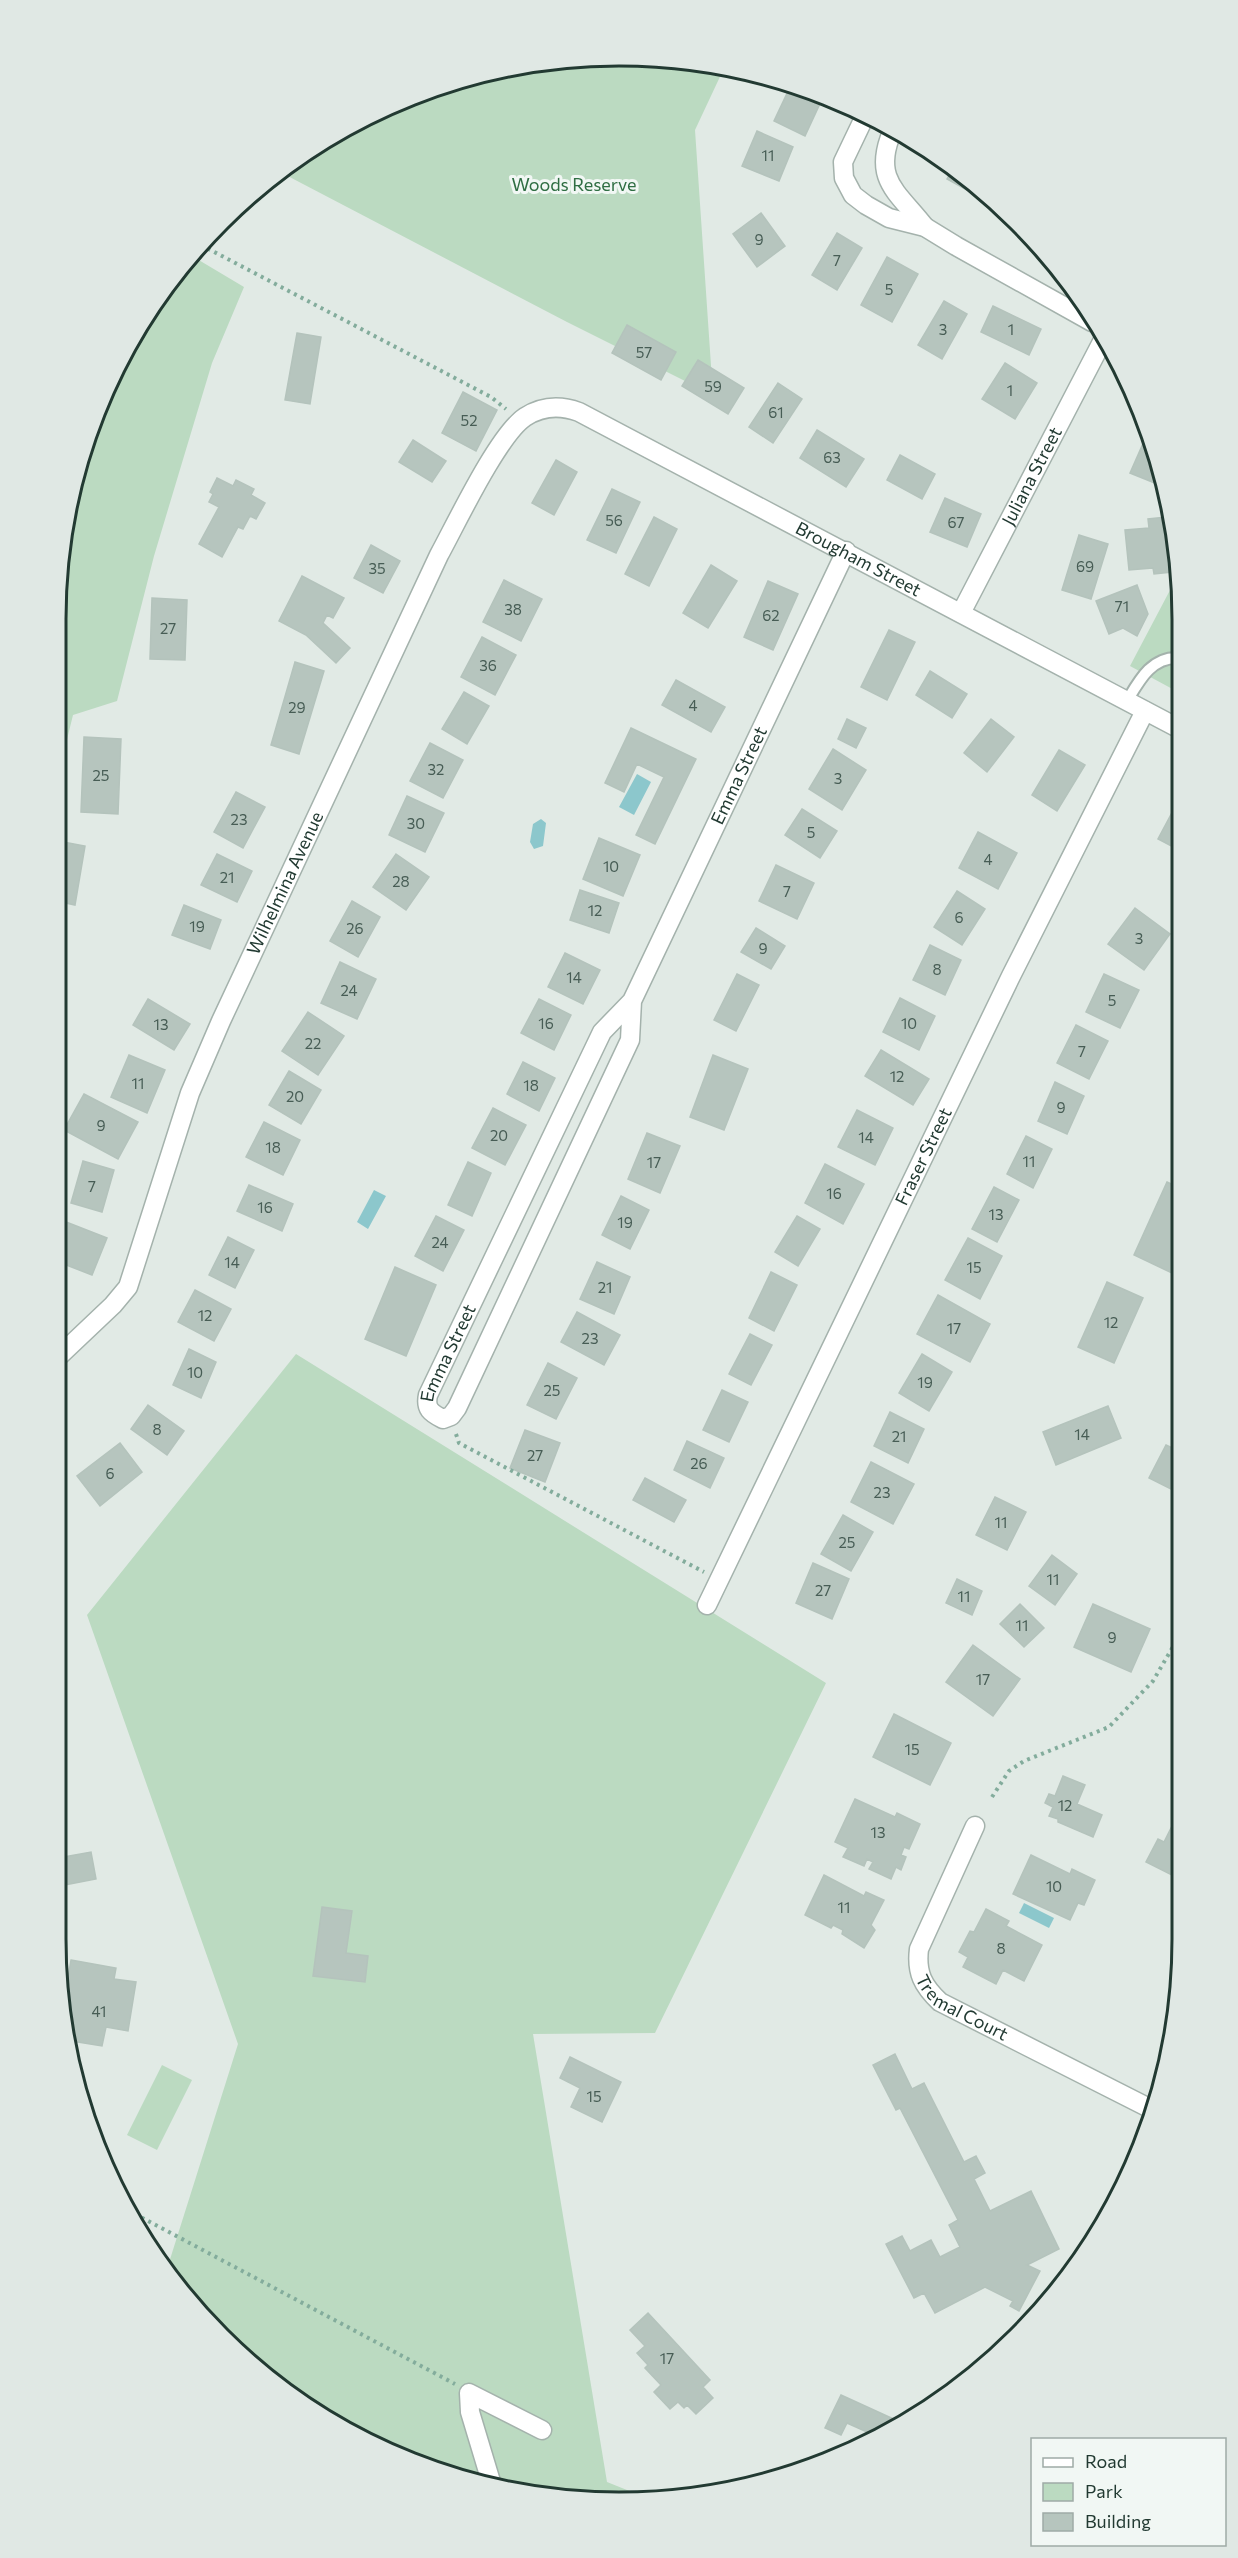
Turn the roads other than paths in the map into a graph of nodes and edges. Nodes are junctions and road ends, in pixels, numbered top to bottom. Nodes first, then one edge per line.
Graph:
1 (862, 122) edge
2 (890, 137) edge
3 (925, 227) junction
4 (1082, 316) edge
5 (1100, 346) edge
6 (527, 417) joint
7 (846, 551) junction
8 (962, 613) junction
9 (1172, 659) edge
10 (1127, 701) junction
11 (1145, 711) junction
12 (1172, 725) edge
13 (632, 1001) junction
14 (66, 1350) edge
15 (707, 1605) dead end
16 (975, 1826) dead end
17 (1146, 2106) edge
18 (542, 2430) dead end
19 (489, 2476) edge

1 - 3 street
2 - 3 street
3 - 4 street
5 - 8 street, Juliana Street
6 - 7 street, Brougham Street
6 - 14 street, Wilhelmina Avenue
7 - 8 street, Brougham Street
7 - 13 street, Emma Street
8 - 10 street, Brougham Street
9 - 10 lane
10 - 11 street, Brougham Street
11 - 12 street, Brougham Street
11 - 15 street, Fraser Street
13 - 13 street, Emma Street
16 - 17 street, Tremal Court
18 - 19 street

